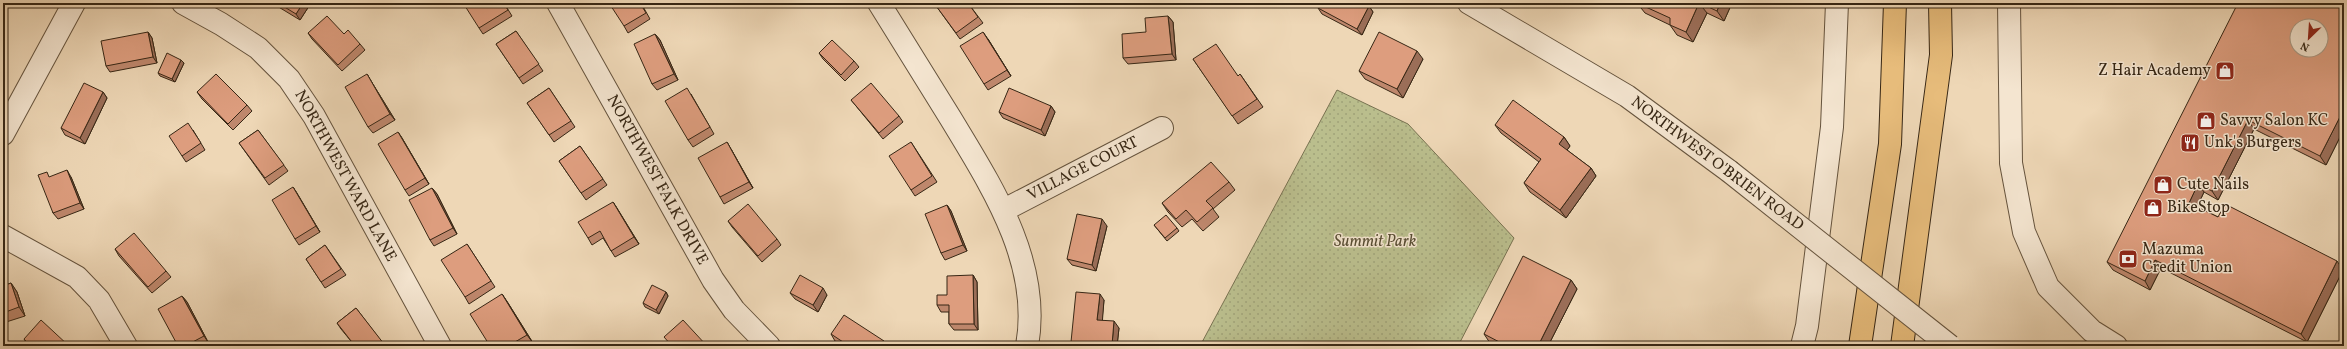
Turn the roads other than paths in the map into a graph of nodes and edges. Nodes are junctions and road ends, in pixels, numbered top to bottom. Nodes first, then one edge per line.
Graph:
1 (74, 3) edge
2 (183, 3) edge
3 (558, 3) edge
4 (879, 3) edge
5 (1469, 3) edge
6 (1836, 3) edge
7 (1895, 3) edge
8 (1940, 3) edge
9 (2009, 3) edge
10 (1500, 10) edge
11 (1162, 128) dead end
12 (3, 134) edge
13 (1004, 210) junction
14 (3, 236) edge
15 (126, 346) edge
16 (440, 346) edge
17 (769, 346) edge
18 (1027, 346) edge
19 (1802, 346) edge
20 (1860, 346) edge
21 (1902, 346) edge
22 (1950, 346) edge
23 (2116, 346) edge

1 - 12 street
2 - 16 street, NORTHWEST WARD LANE
3 - 17 street, NORTHWEST FALK DRIVE
4 - 13 street
5 - 10 street, NORTHWEST O'BRIEN ROAD
6 - 19 street
7 - 20 highway
8 - 21 highway
9 - 23 street
10 - 22 street, NORTHWEST O'BRIEN ROAD, bridge
11 - 13 street, VILLAGE COURT
13 - 18 street
14 - 15 street

